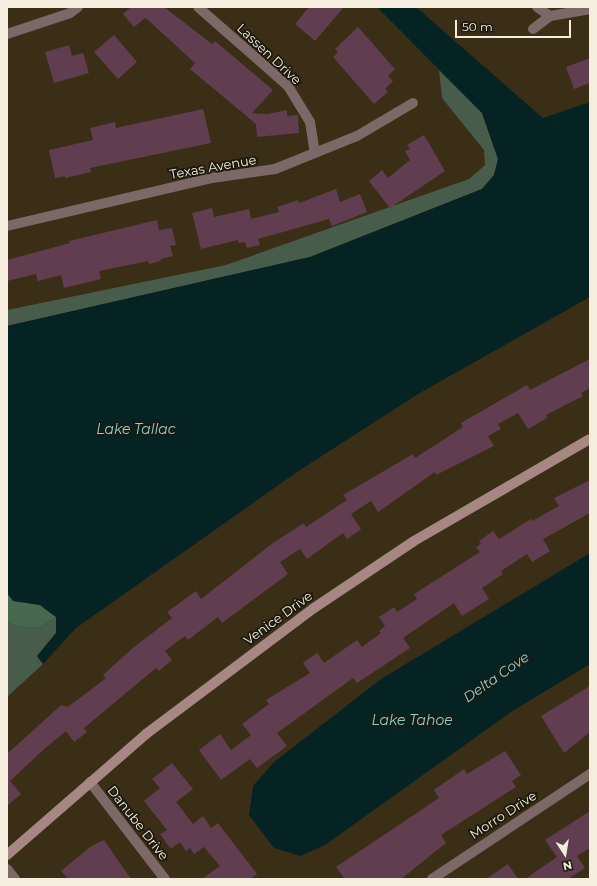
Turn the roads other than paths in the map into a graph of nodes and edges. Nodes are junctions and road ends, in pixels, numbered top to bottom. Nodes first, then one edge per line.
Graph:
1 (78, 7) edge
2 (198, 7) edge
3 (537, 7) edge
4 (590, 9) edge
5 (550, 16) junction
6 (533, 29) dead end
7 (7, 34) edge
8 (413, 103) dead end
9 (315, 152) junction
10 (7, 226) edge
11 (590, 439) edge
12 (590, 774) edge
13 (90, 782) junction
14 (7, 855) edge
15 (7, 869) edge
16 (15, 879) edge
17 (165, 879) edge
18 (432, 879) edge

1 - 7 street
2 - 9 street, Lassen Drive
3 - 5 street
4 - 5 street
5 - 6 street
8 - 9 street, Texas Avenue
9 - 10 street, Texas Avenue
11 - 13 street, Venice Drive
12 - 18 street, Morro Drive
13 - 14 street, Venice Drive
13 - 17 street, Danube Drive
15 - 16 street

